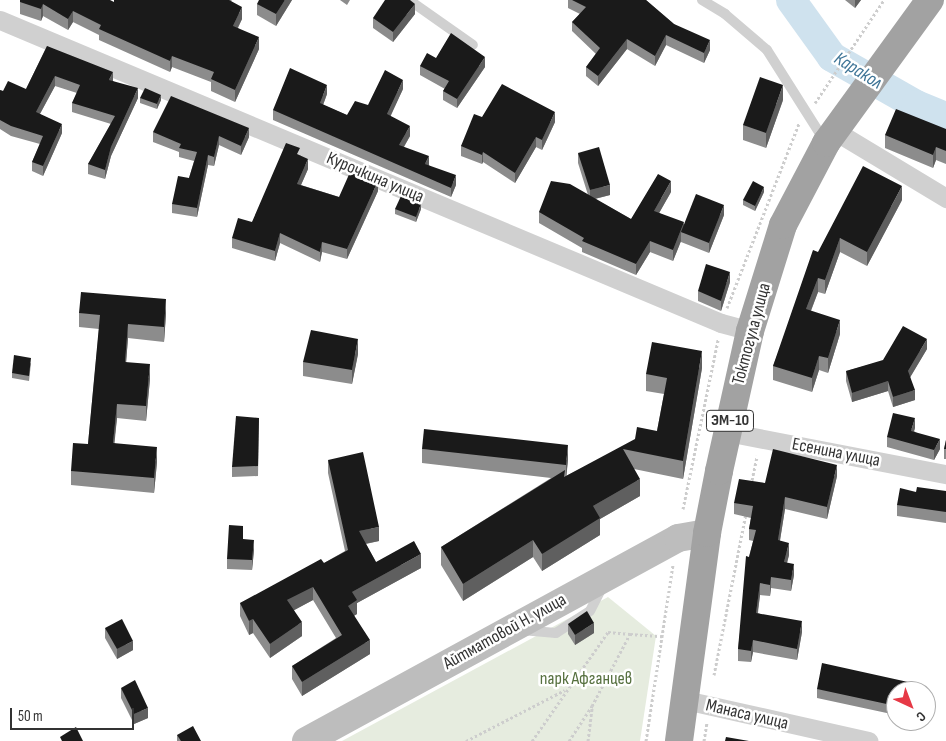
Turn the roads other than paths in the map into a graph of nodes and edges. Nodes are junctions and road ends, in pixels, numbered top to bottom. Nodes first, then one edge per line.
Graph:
1 (409, 0) edge
2 (702, 0) edge
3 (930, 0) edge
4 (0, 20) edge
5 (473, 45) dead end
6 (835, 131) junction
7 (946, 198) edge
8 (750, 331) junction
9 (727, 432) junction
10 (946, 474) edge
11 (707, 533) junction
12 (685, 700) junction
13 (306, 741) edge
14 (679, 741) edge
15 (868, 741) edge

1 - 5 lane
2 - 6 lane
3 - 6 highway, Токтогула улица / ЭМ-10
4 - 8 street, Курочкина улица
6 - 7 street
6 - 8 highway, Токтогула улица / ЭМ-10
8 - 9 highway, Токтогула улица / ЭМ-10
9 - 10 street, Есенина улица
9 - 11 highway, Токтогула улица / ЭМ-10
11 - 12 highway, Токтогула улица / ЭМ-10
11 - 13 main road, Айтматовой Н. улица
12 - 14 highway, Токтогула улица / ЭМ-10
12 - 15 street, Манаса улица

